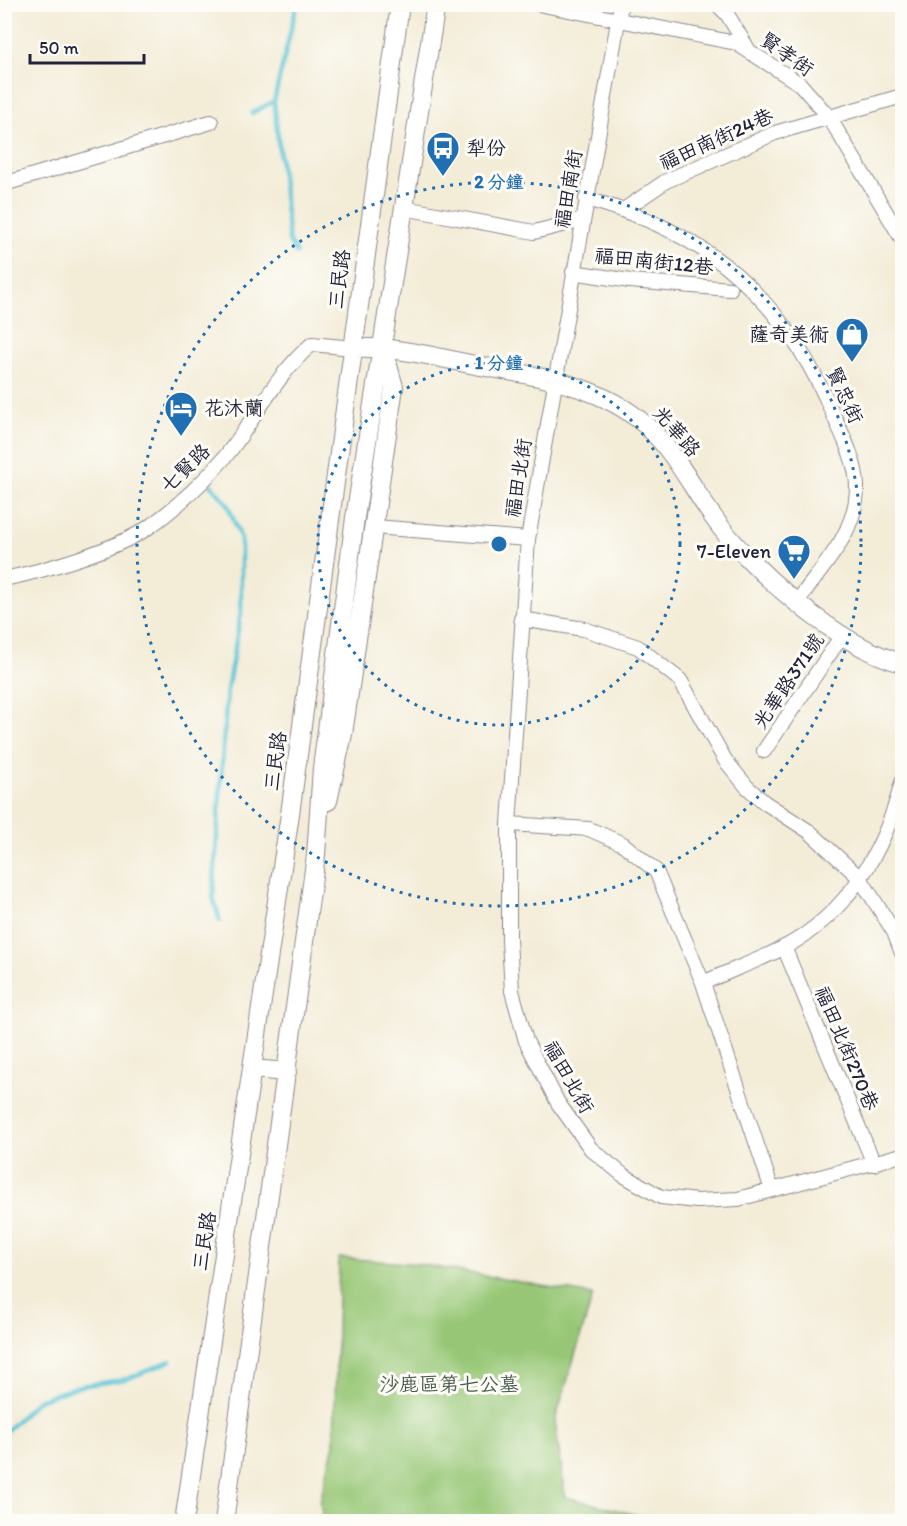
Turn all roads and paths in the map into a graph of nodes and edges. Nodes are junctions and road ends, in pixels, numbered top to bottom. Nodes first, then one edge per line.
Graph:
1 (400, 4) edge
2 (436, 4) edge
3 (538, 4) edge
4 (621, 4) edge
5 (717, 4) edge
6 (618, 21) junction
7 (749, 51) junction
8 (903, 96) edge
9 (829, 117) junction
10 (211, 122) dead end
11 (4, 184) edge
12 (586, 199) junction
13 (404, 208) junction
14 (625, 209) junction
15 (582, 220) junction
16 (903, 239) edge
17 (573, 272) junction
18 (730, 289) dead end
19 (383, 346) junction
20 (353, 348) junction
21 (554, 380) junction
22 (374, 527) junction
23 (528, 538) junction
24 (4, 579) edge
25 (797, 602) junction
26 (521, 619) junction
27 (843, 634) junction
28 (903, 663) edge
29 (764, 750) dead end
30 (903, 782) edge
31 (509, 824) junction
32 (316, 855) junction
33 (860, 878) junction
34 (784, 947) junction
35 (903, 953) edge
36 (703, 983) junction
37 (252, 1069) junction
38 (287, 1072) junction
39 (903, 1155) edge
40 (874, 1164) junction
41 (772, 1190) junction
42 (183, 1521) edge
43 (224, 1521) edge

1 - 20 street, 三民路
2 - 13 street
3 - 6 street, 賢孝街
4 - 6 street, 福田南街
5 - 7 street
6 - 7 street, 賢孝街
6 - 12 street, 福田南街
7 - 9 street, 賢孝街
8 - 9 street, 福田南街24巷
9 - 14 street, 福田南街24巷
9 - 16 street, 賢孝街
10 - 11 street
12 - 14 street, 賢忠街
12 - 15 street, 福田南街
13 - 15 street
13 - 19 street
14 - 25 street, 賢忠街
15 - 17 street, 福田南街
17 - 18 street, 福田南街12巷
17 - 21 street, 福田南街
19 - 20 street, 光華路
19 - 21 street, 光華路
19 - 22 street
19 - 32 street
20 - 24 street, 七賢路
20 - 37 street, 三民路
21 - 23 street, 福田北街
21 - 25 street, 光華路
22 - 23 street
22 - 32 street
23 - 26 street, 福田北街
25 - 27 street, 光華路
26 - 31 street, 福田北街
26 - 33 street
27 - 28 street, 光華路
27 - 29 street, 光華路371號
30 - 33 street
31 - 36 street
31 - 41 street, 福田北街
32 - 38 street
33 - 34 street
33 - 35 street
34 - 36 street
34 - 40 street, 福田北街270巷
36 - 41 street
37 - 38 street
37 - 42 street, 三民路
38 - 43 street
39 - 40 street, 福田北街
40 - 41 street, 福田北街

